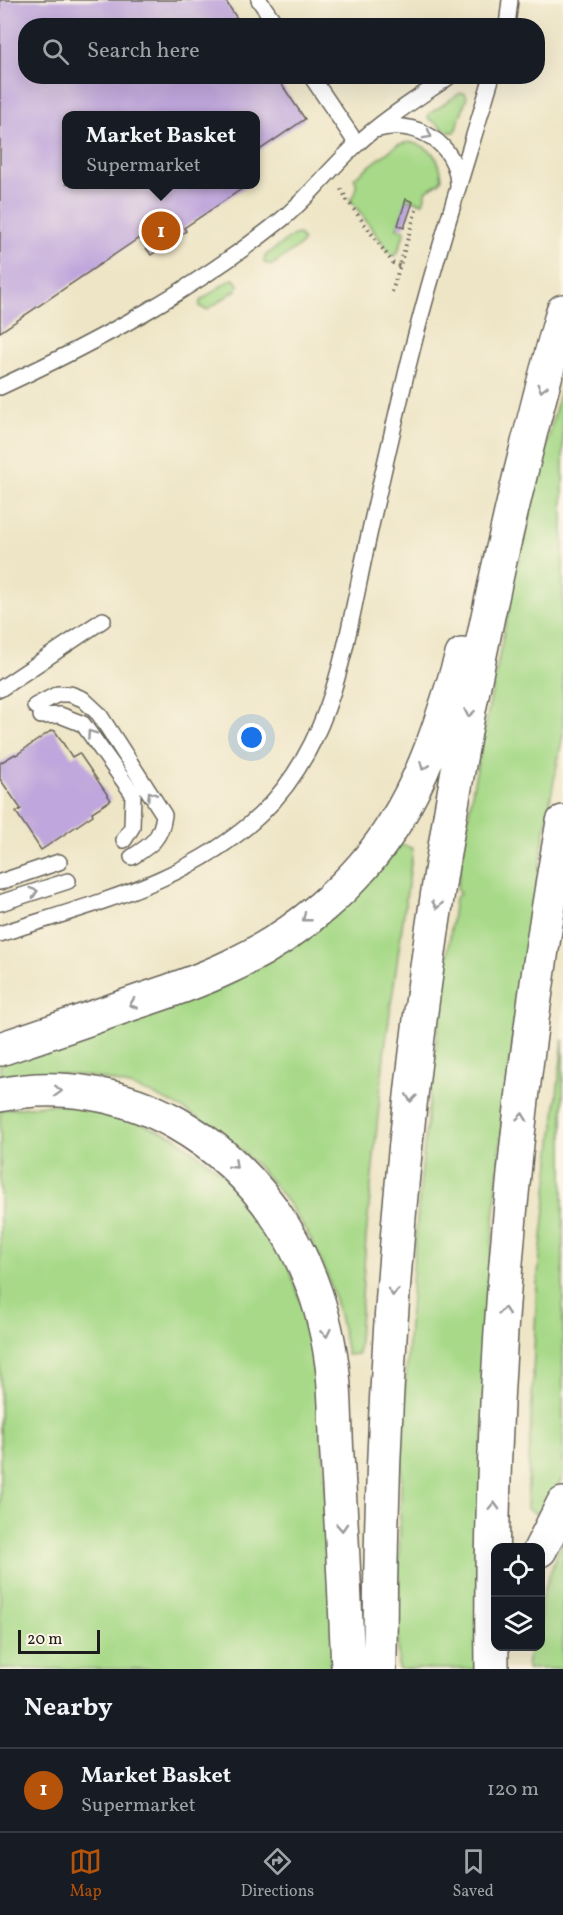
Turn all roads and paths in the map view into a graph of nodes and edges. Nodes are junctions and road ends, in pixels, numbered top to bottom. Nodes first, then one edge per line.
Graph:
1 (260, 0) edge
2 (510, 0) edge
3 (272, 18) edge
4 (508, 18) edge
5 (316, 84) edge
6 (439, 84) edge
7 (490, 84) edge
8 (372, 131) junction
9 (357, 144) junction
10 (340, 189) dead end
11 (458, 190) junction
12 (417, 207) dead end
13 (400, 266) junction
14 (392, 292) dead end
15 (563, 311) edge
16 (0, 387) edge
17 (526, 450) junction
18 (103, 620) dead end
19 (0, 689) edge
20 (563, 822) edge
21 (124, 840) dead end
22 (132, 857) dead end
23 (59, 862) dead end
24 (68, 881) dead end
25 (0, 882) edge
26 (0, 903) edge
27 (0, 934) edge
28 (0, 1049) edge
29 (0, 1095) edge
30 (563, 1504) edge
31 (544, 1543) edge
32 (513, 1651) edge
33 (348, 1669) edge
34 (380, 1669) edge
35 (492, 1669) edge
36 (511, 1669) edge

1 - 3 lane
2 - 4 lane
5 - 9 lane
6 - 8 lane
7 - 11 lane
8 - 9 lane
8 -> 11 lane
9 - 16 lane
10 - 13 path
11 - 27 lane
12 - 13 path
13 - 14 path
15 -> 17 highway
17 -> 28 highway
17 -> 34 highway
18 - 19 lane
35 -> 20 highway
21 - 22 lane
23 - 25 lane
26 -> 24 lane
29 -> 33 highway
30 - 31 highway
32 - 36 highway

